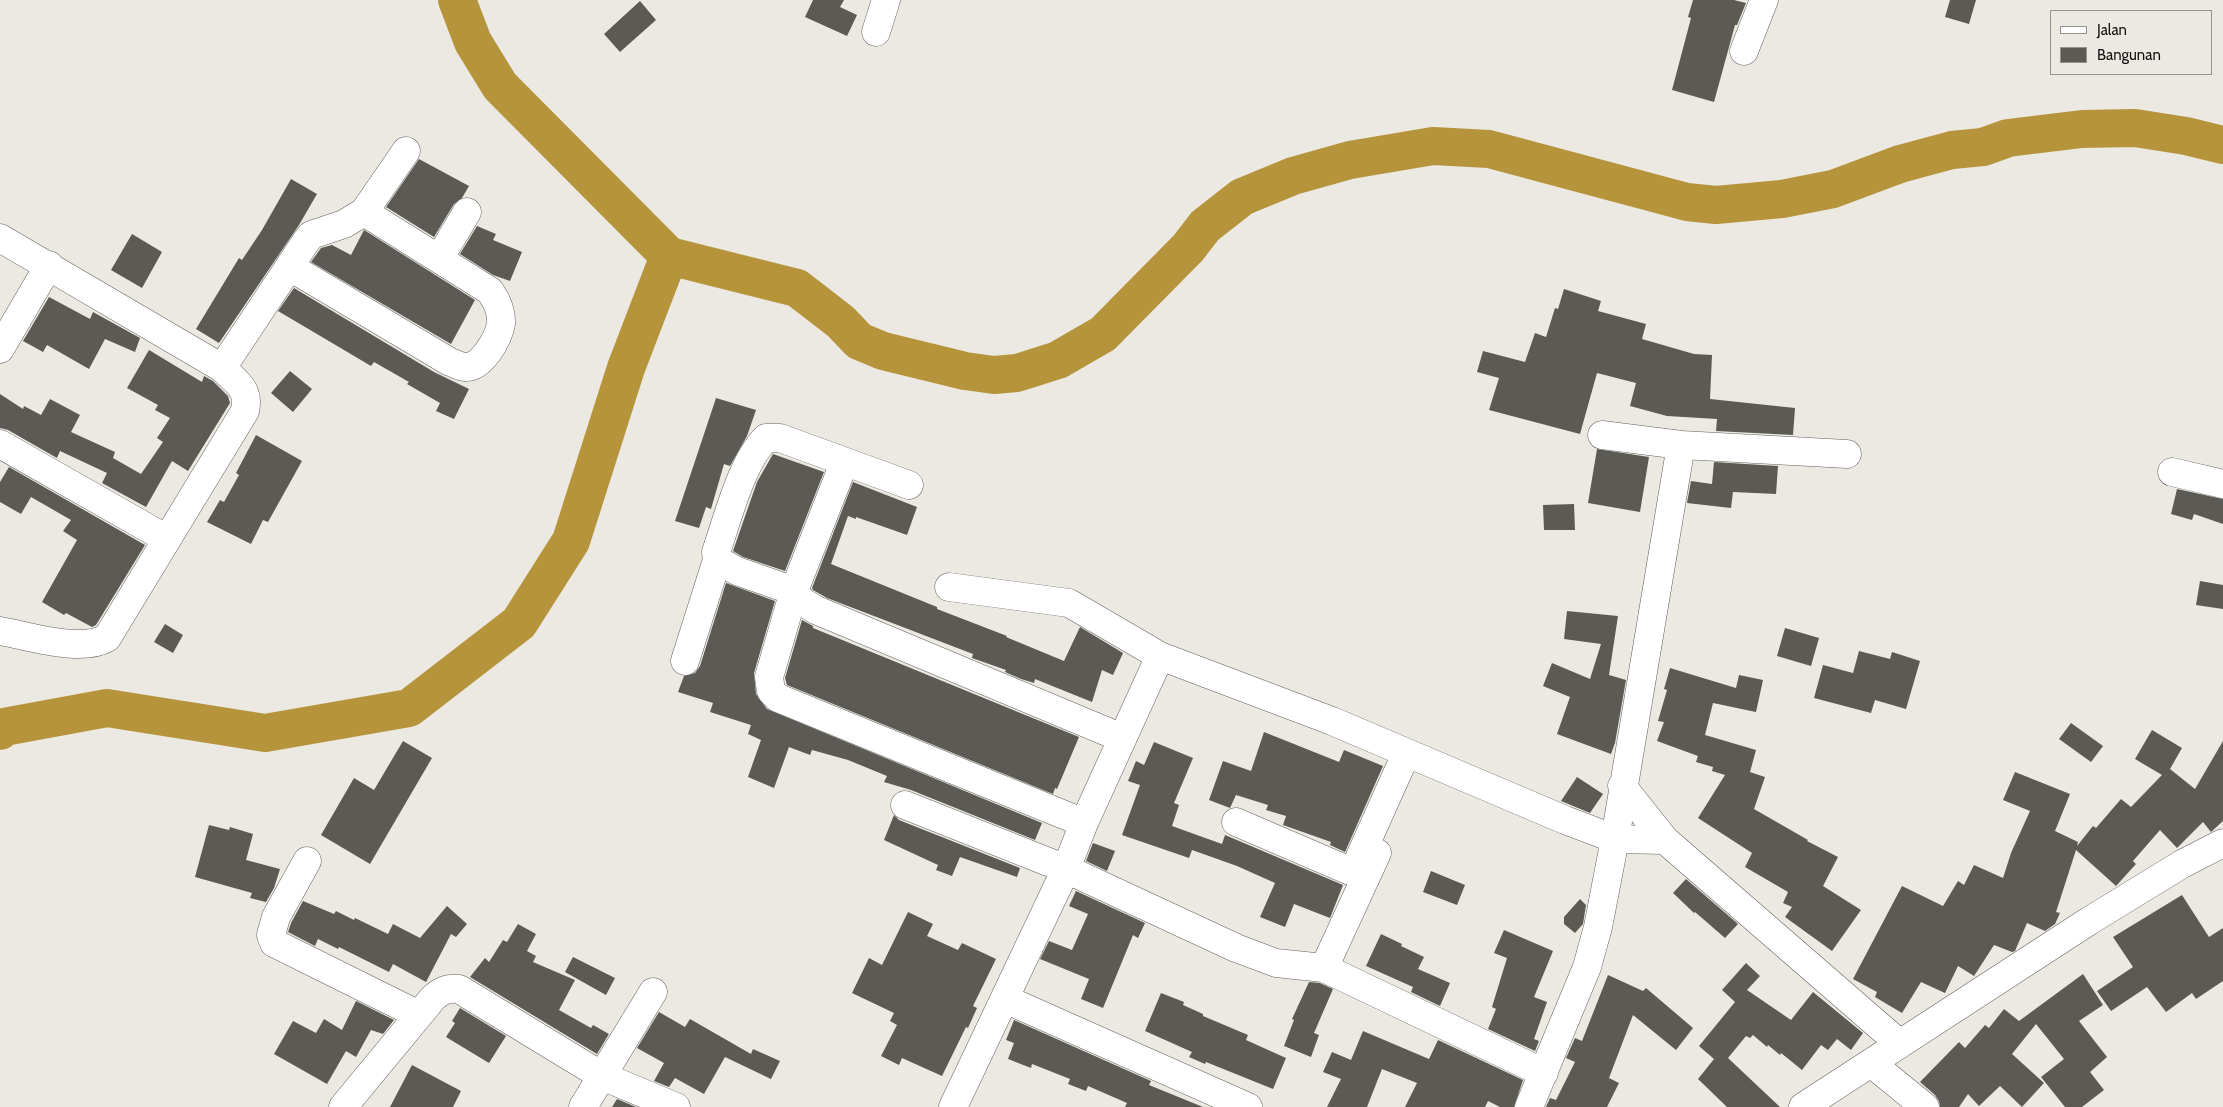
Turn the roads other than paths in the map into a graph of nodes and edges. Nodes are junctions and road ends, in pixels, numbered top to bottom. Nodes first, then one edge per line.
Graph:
1 (886, 0) edge
2 (1764, 0) edge
3 (876, 32) dead end
4 (1744, 51) dead end
5 (406, 151) dead end
6 (364, 212) junction
7 (467, 212) dead end
8 (0, 238) edge
9 (439, 259) junction
10 (49, 265) junction
11 (290, 267) junction
12 (0, 349) edge
13 (222, 368) junction
14 (1602, 435) dead end
15 (0, 444) edge
16 (1681, 445) junction
17 (1847, 454) dead end
18 (844, 463) junction
19 (2172, 472) dead end
20 (2223, 484) edge
21 (909, 486) dead end
22 (166, 539) junction
23 (717, 560) junction
24 (949, 587) dead end
25 (794, 592) junction
26 (0, 631) edge
27 (1160, 656) junction
28 (685, 661) dead end
29 (1122, 738) junction
30 (1412, 756) junction
31 (1622, 786) junction
32 (905, 805) dead end
33 (1236, 822) dead end
34 (1084, 823) junction
35 (1615, 839) junction
36 (1665, 840) junction
37 (2223, 843) edge
38 (307, 861) dead end
39 (1066, 868) junction
40 (1324, 968) junction
41 (653, 992) dead end
42 (1005, 999) junction
43 (419, 1015) junction
44 (1900, 1044) junction
45 (1871, 1063) junction
46 (1544, 1073) junction
47 (602, 1076) junction
48 (343, 1107) edge
49 (583, 1107) edge
50 (676, 1107) edge
51 (953, 1107) edge
52 (1248, 1107) edge
53 (1529, 1107) edge
54 (1802, 1107) edge
55 (1925, 1107) edge

1 - 3 street
2 - 4 street
5 - 6 street
6 - 9 street
6 - 11 street
7 - 9 street
8 - 10 street
9 - 11 street
10 - 12 street
10 - 13 street
11 - 13 street
13 - 22 street
14 - 16 street
15 - 22 street
16 - 17 street
16 - 31 street
18 - 21 street
18 - 23 street
18 - 25 street
19 - 20 street
22 - 26 street
23 - 25 street
23 - 28 street
24 - 27 street
25 - 29 street
25 - 34 street
27 - 29 street
27 - 30 street
29 - 34 street
30 - 33 street
30 - 35 street
30 - 40 street
31 - 35 street
31 - 36 street
32 - 39 street
34 - 39 street
35 - 36 street
35 - 46 street
36 - 44 street
37 - 44 street
38 - 43 street
39 - 40 street
39 - 42 street
40 - 46 street
41 - 47 street
42 - 51 street
42 - 52 street
43 - 47 street
43 - 48 street
44 - 45 street
45 - 54 street
45 - 55 street
46 - 53 street
47 - 49 street
47 - 50 street

